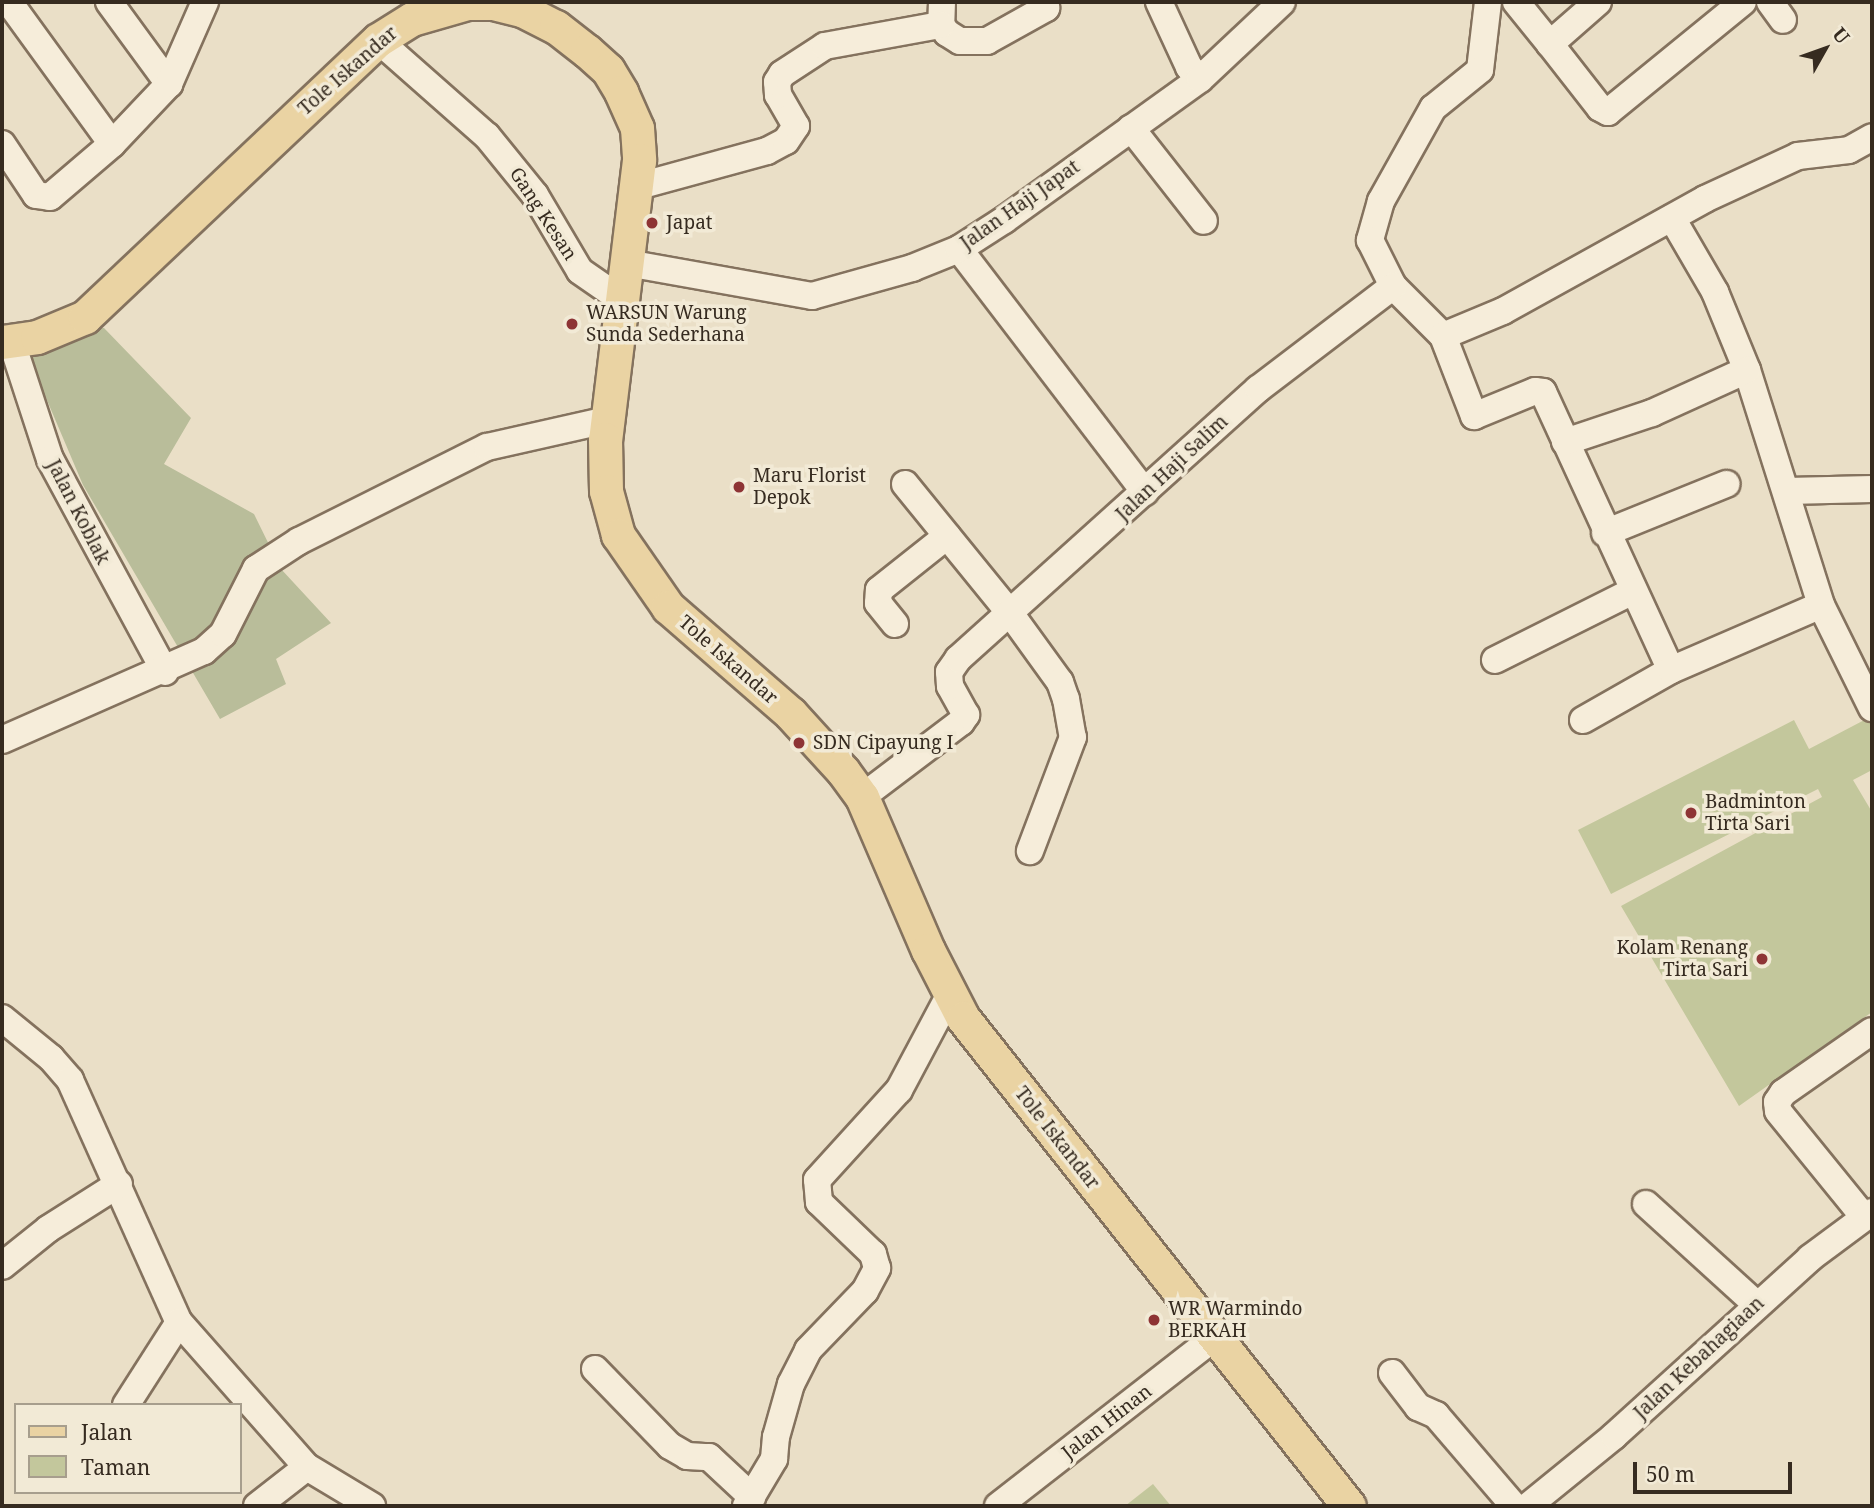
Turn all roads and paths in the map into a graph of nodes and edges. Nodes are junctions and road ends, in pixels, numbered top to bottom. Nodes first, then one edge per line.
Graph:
1 (9, 2) edge
2 (109, 2) edge
3 (205, 2) edge
4 (1045, 2) edge
5 (1158, 2) edge
6 (1282, 2) edge
7 (1488, 2) edge
8 (1516, 2) edge
9 (1598, 2) edge
10 (1743, 2) edge
11 (942, 13) edge
12 (378, 40) junction
13 (1550, 44) junction
14 (1200, 79) junction
15 (169, 84) junction
16 (1131, 128) junction
17 (1872, 136) edge
18 (2, 144) edge
19 (112, 144) junction
20 (639, 186) junction
21 (1672, 218) junction
22 (1205, 220) dead end
23 (959, 249) junction
24 (627, 263) junction
25 (1394, 286) junction
26 (619, 298) junction
27 (1443, 336) junction
28 (7, 343) edge
29 (1747, 370) junction
30 (607, 420) junction
31 (1565, 442) junction
32 (905, 484) dead end
33 (1726, 484) dead end
34 (1872, 489) edge
35 (1787, 491) junction
36 (1145, 492) junction
37 (1605, 533) junction
38 (947, 536) junction
39 (1633, 591) junction
40 (1821, 605) junction
41 (1010, 613) junction
42 (895, 624) dead end
43 (1494, 660) dead end
44 (1671, 670) junction
45 (164, 671) junction
46 (1872, 708) edge
47 (1584, 720) dead end
48 (2, 740) edge
49 (862, 797) junction
50 (1030, 851) dead end
51 (950, 994) junction
52 (2, 1018) edge
53 (1872, 1031) edge
54 (118, 1184) junction
55 (1646, 1204) dead end
56 (1868, 1215) edge
57 (2, 1266) edge
58 (1757, 1305) junction
59 (179, 1322) junction
60 (1215, 1337) junction
61 (594, 1369) dead end
62 (1392, 1373) dead end
63 (127, 1403) edge
64 (307, 1467) junction
65 (749, 1502) edge
66 (257, 1506) edge
67 (372, 1506) edge
68 (998, 1506) edge
69 (1349, 1506) edge
70 (1514, 1506) edge
71 (1528, 1506) edge

1 - 19 street
2 - 15 street
3 - 15 street
4 - 11 street
5 - 14 street
6 - 14 street, Jalan Haji Japat
7 - 25 street
8 - 13 street
9 - 13 street
10 - 13 street
11 - 20 street
12 - 20 main road, Tole Iskandar
12 - 26 street, Gang Kesan
12 - 28 main road, Tole Iskandar
14 - 16 street, Jalan Haji Japat
15 - 19 street
16 - 22 street
16 - 23 street, Jalan Haji Japat
17 - 21 street
18 - 19 street
20 - 24 main road, Tole Iskandar
21 - 27 street
21 - 29 street
23 - 24 street, Jalan Haji Japat
23 - 36 street
24 - 26 main road, Tole Iskandar
25 - 27 street
25 - 36 street, Jalan Haji Salim
26 - 30 main road, Tole Iskandar
27 - 31 street
28 - 45 street, Jalan Koblak
29 - 31 street
29 - 35 street
30 - 45 street
30 - 49 main road, Tole Iskandar
31 - 37 street
32 - 38 street
33 - 37 street
34 - 35 street
35 - 40 street
36 - 41 street, Jalan Haji Salim
37 - 39 street
38 - 41 street
38 - 42 street
39 - 43 street
39 - 44 street
40 - 44 street
40 - 46 street
41 - 49 street, Jalan Haji Salim
41 - 50 street
44 - 47 street
45 - 48 street
49 - 51 main road, Tole Iskandar
51 - 60 main road, Tole Iskandar
51 - 65 street
52 - 54 street
53 - 56 street
54 - 57 street
54 - 59 street
55 - 58 street
56 - 58 street, Jalan Kebahagiaan
58 - 71 street, Jalan Kebahagiaan
59 - 63 street
59 - 64 street
60 - 68 street, Jalan Hinan
60 - 69 main road, Tole Iskandar
61 - 65 street
62 - 70 street
64 - 66 street
64 - 67 street

